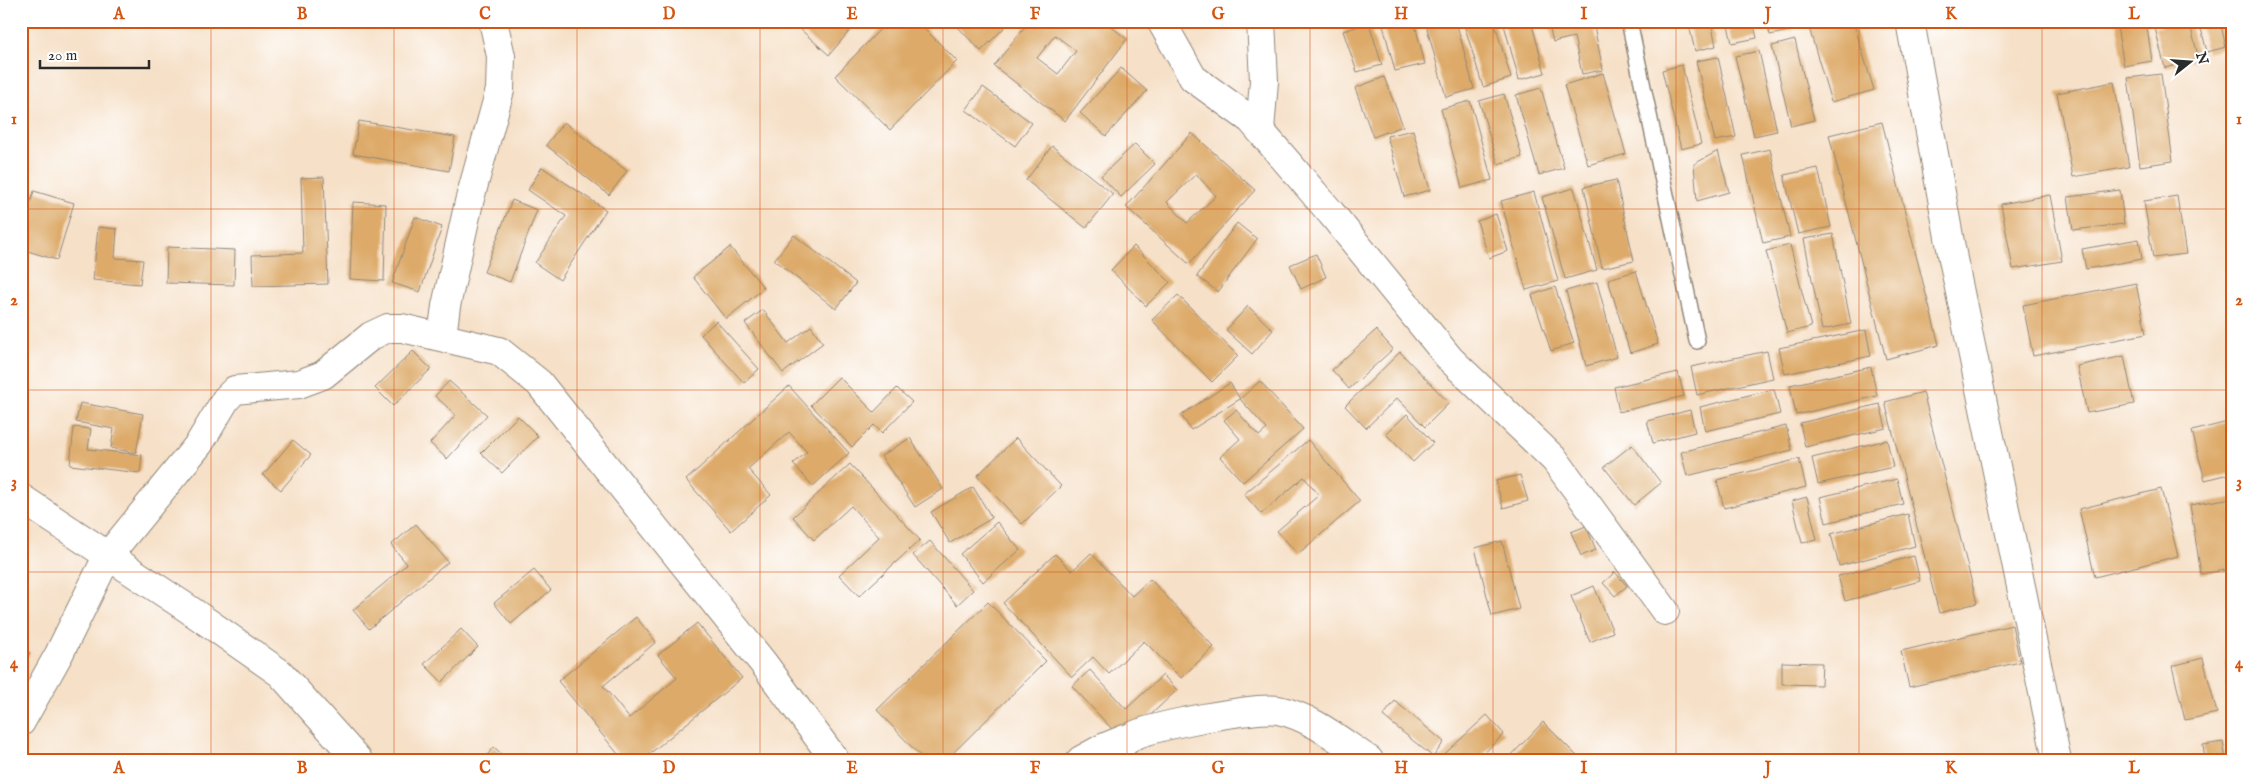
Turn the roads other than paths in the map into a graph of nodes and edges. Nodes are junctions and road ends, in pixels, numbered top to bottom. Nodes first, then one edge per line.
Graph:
1 (494, 21) edge
2 (1161, 21) edge
3 (1261, 21) edge
4 (1630, 21) edge
5 (1910, 21) edge
6 (1260, 130) junction
7 (442, 336) junction
8 (1697, 341) dead end
9 (21, 498) edge
10 (107, 556) junction
11 (1665, 611) dead end
12 (21, 722) edge
13 (1131, 737) junction
14 (358, 760) edge
15 (835, 760) edge
16 (1081, 760) edge
17 (1110, 760) edge
18 (1369, 760) edge
19 (2057, 760) edge

1 - 7 street
2 - 6 street
3 - 6 street
4 - 8 lane
5 - 19 street
6 - 11 street
7 - 10 street
7 - 15 street
9 - 10 street
10 - 12 street
10 - 14 street
13 - 16 street
13 - 17 street
13 - 18 street

